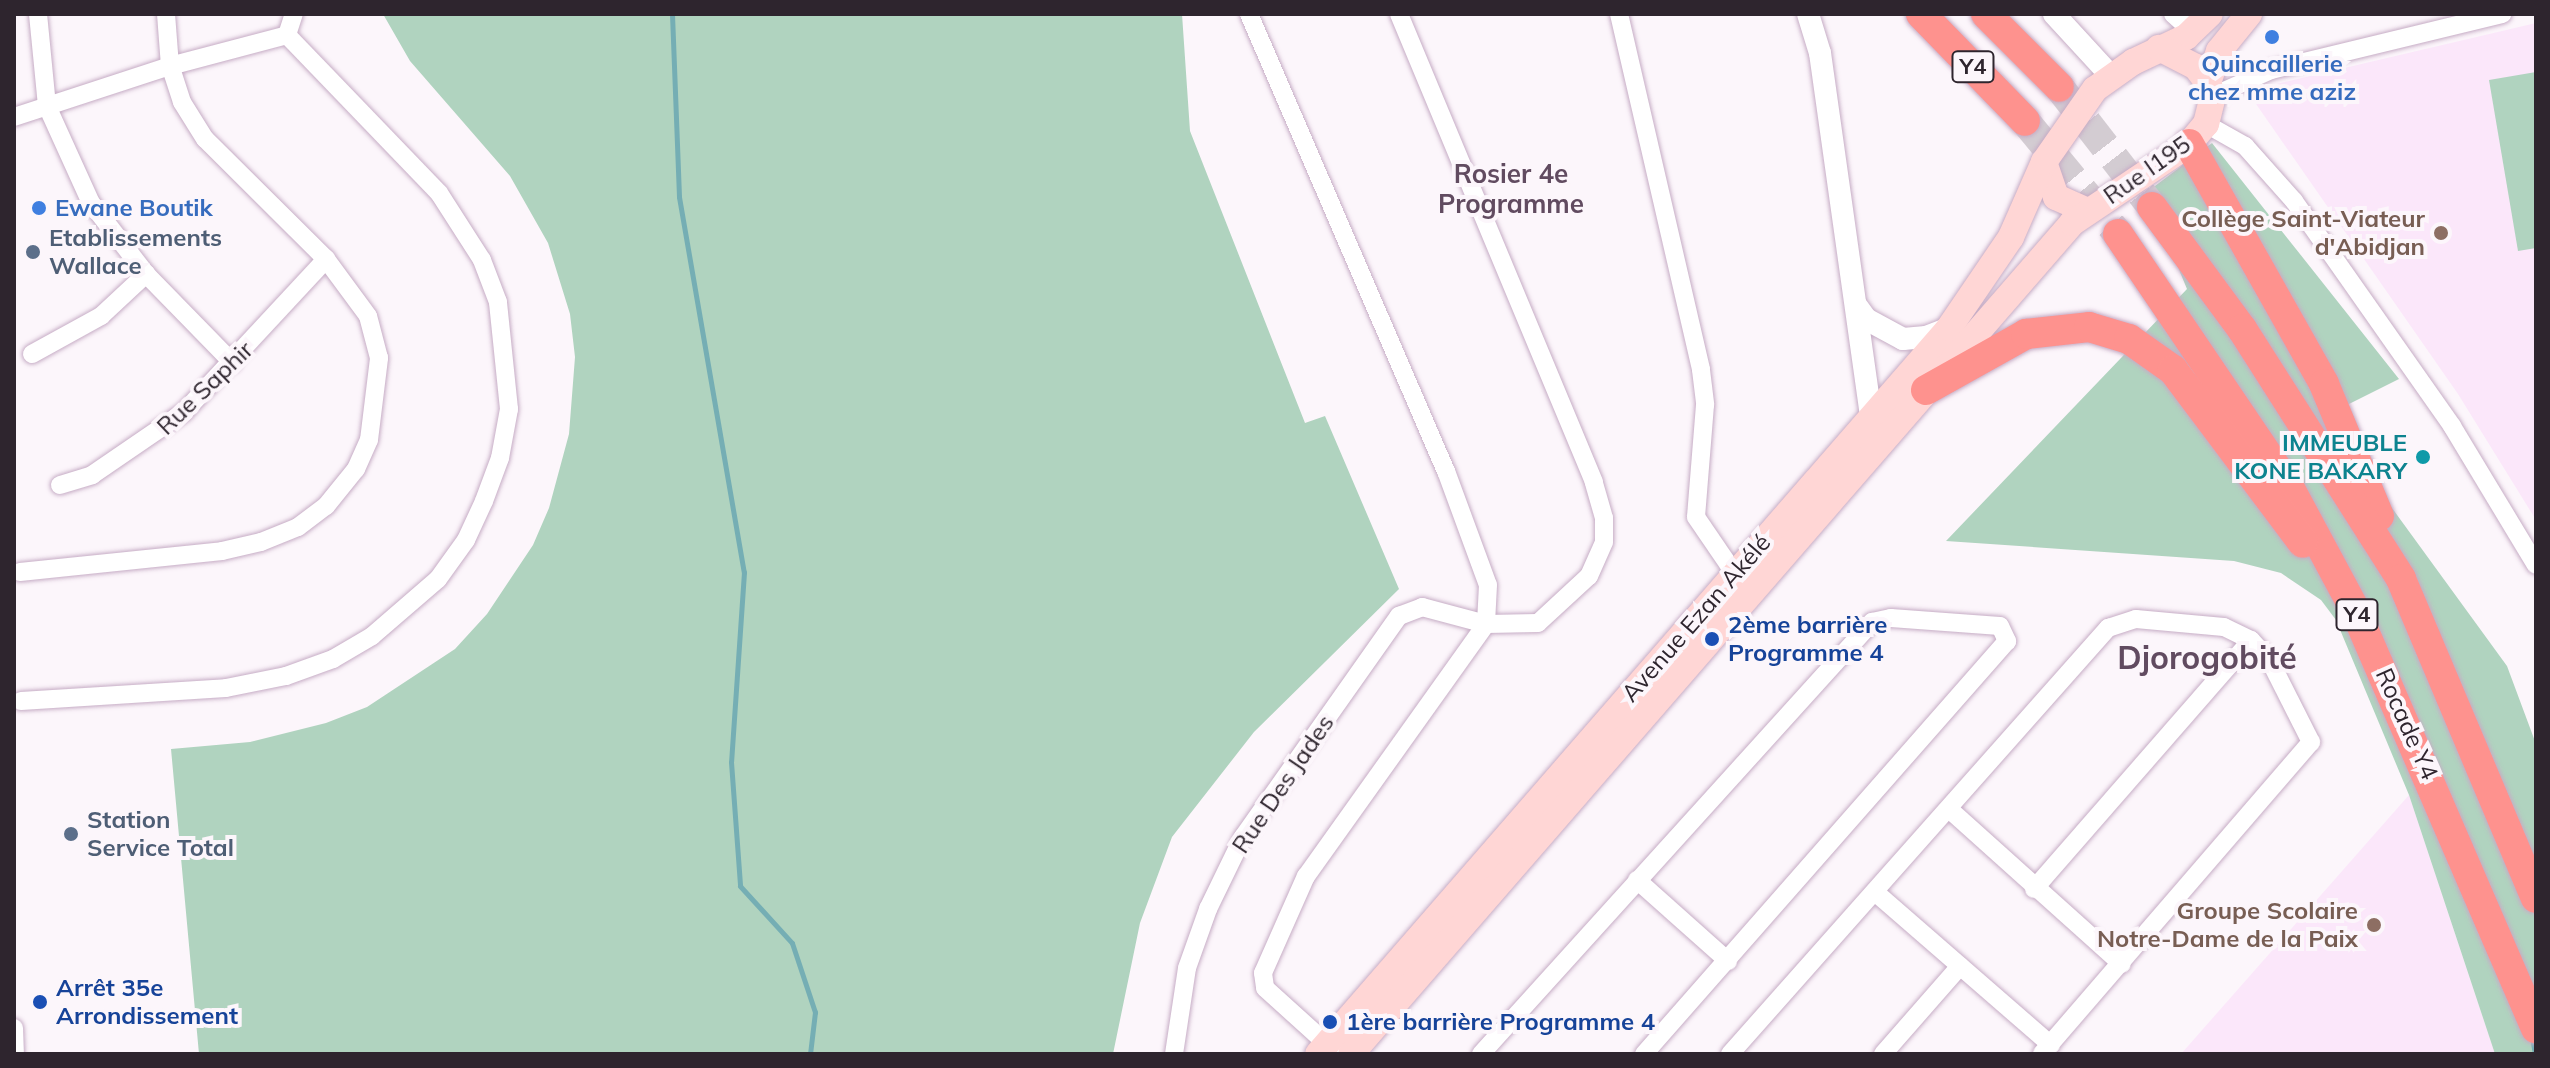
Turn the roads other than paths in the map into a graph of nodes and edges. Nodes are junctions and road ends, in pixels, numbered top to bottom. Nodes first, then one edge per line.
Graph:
1 (38, 14) edge
2 (166, 14) edge
3 (294, 14) edge
4 (1249, 14) edge
5 (1399, 14) edge
6 (1619, 14) edge
7 (1808, 14) edge
8 (1921, 14) edge
9 (1986, 14) edge
10 (2054, 14) edge
11 (2173, 14) edge
12 (2249, 14) edge
13 (2502, 14) edge
14 (2445, 21) edge
15 (2202, 23) edge
16 (287, 35) junction
17 (2159, 48) junction
18 (170, 66) junction
19 (2111, 76) junction
20 (2059, 87) tunnel mouth
21 (2211, 89) junction
22 (47, 106) junction
23 (14, 117) edge
24 (2025, 121) tunnel mouth
25 (2197, 134) junction
26 (2044, 162) junction
27 (2152, 207) tunnel mouth
28 (2088, 211) junction
29 (2118, 234) tunnel mouth
30 (326, 259) junction
31 (146, 274) junction
32 (1856, 305) junction
33 (1949, 328) junction
34 (32, 354) dead end
35 (233, 363) junction
36 (1926, 390) junction
37 (1871, 414) junction
38 (60, 485) dead end
39 (2536, 565) edge
40 (20, 572) dead end
41 (1733, 576) junction
42 (2401, 579) junction
43 (1753, 595) junction
44 (2354, 608) junction
45 (1486, 624) junction
46 (2251, 640) junction
47 (21, 701) dead end
48 (1949, 809) junction
49 (1637, 880) junction
50 (2034, 889) junction
51 (1875, 892) junction
52 (2536, 898) edge
53 (1728, 961) junction
54 (2122, 964) junction
55 (1960, 966) junction
56 (14, 1028) edge
57 (2536, 1028) edge
58 (14, 1047) edge
59 (2046, 1049) edge
60 (1333, 1052) edge
61 (15, 1054) edge
62 (1174, 1054) edge
63 (1481, 1054) edge
64 (1644, 1054) edge
65 (1730, 1054) edge
66 (1883, 1054) edge

1 - 22 street
2 - 18 street
3 - 16 street
4 - 45 street
5 - 45 street, Rue Des Jades
6 - 41 street
7 - 32 street
8 - 24 highway, Y4
9 - 20 highway, Y4
10 - 19 street
11 - 15 street
12 - 21 main road, Rue I195
13 - 14 street
14 - 21 street
15 - 17 main road
16 - 18 street
16 - 47 street
17 - 19 main road
17 - 21 main road
18 - 22 street
18 - 30 street
19 - 26 main road
21 - 25 main road, Rue I195
22 - 23 street
22 - 31 street
25 - 28 main road, Rue I195
25 - 39 street
25 - 42 highway
26 - 28 main road, Rue I195
26 - 33 main road, Avenue Ezan Akélé
27 - 42 highway, Y4
28 - 36 main road, Avenue Ezan Akélé
29 - 44 highway, Rocade Y4 / Y4
30 - 35 street, Rue Saphir
30 - 40 street
31 - 34 street
31 - 35 street
32 - 33 street
32 - 37 street
33 - 37 main road, Avenue Ezan Akélé
35 - 38 street, Rue Saphir
36 - 43 main road, Avenue Ezan Akélé
36 - 44 highway
37 - 41 main road, Avenue Ezan Akélé
41 - 43 street
41 - 60 main road, Avenue Ezan Akélé
42 - 52 highway, Y4
43 - 60 main road, Avenue Ezan Akélé
44 - 57 highway, Rocade Y4 / Y4
45 - 60 street
45 - 62 street, Rue Des Jades
46 - 48 street
46 - 50 street
46 - 54 street
48 - 50 street
48 - 51 street
49 - 53 street
49 - 53 street
49 - 63 street
50 - 54 street
51 - 55 street
51 - 65 street
53 - 64 street
54 - 59 street
55 - 59 street
55 - 66 street
56 - 58 street
58 - 61 street

